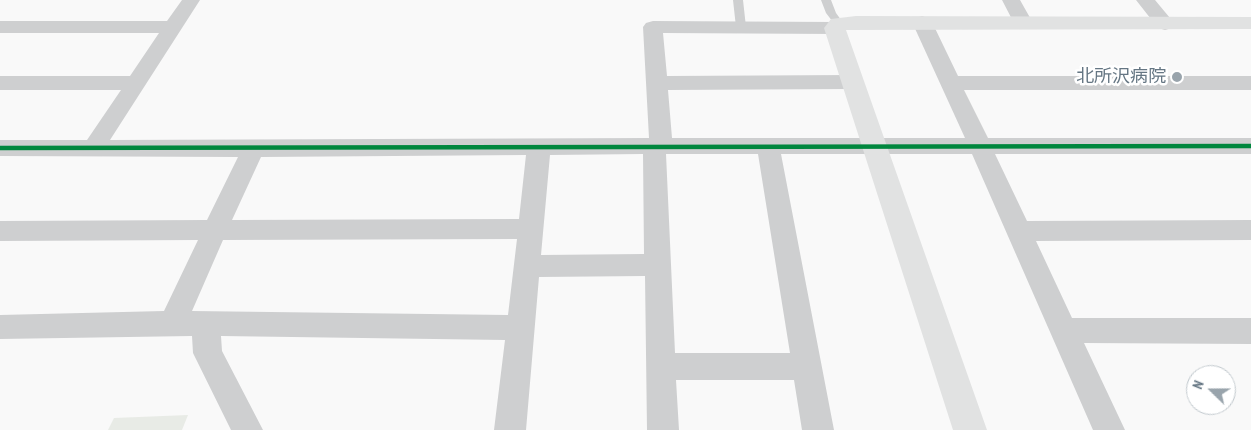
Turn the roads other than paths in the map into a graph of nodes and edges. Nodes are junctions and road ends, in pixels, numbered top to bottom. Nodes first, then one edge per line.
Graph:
1 (191, 0) edge
2 (738, 0) edge
3 (826, 0) edge
4 (1011, 0) edge
5 (1146, 0) edge
6 (922, 22) junction
7 (1023, 23) junction
8 (1251, 23) edge
9 (1165, 24) junction
10 (837, 26) junction
11 (0, 27) edge
12 (173, 27) junction
13 (741, 27) junction
14 (851, 82) junction
15 (0, 83) edge
16 (136, 83) junction
17 (657, 83) junction
18 (950, 83) junction
19 (1251, 83) edge
20 (539, 146) junction
21 (657, 146) junction
22 (768, 146) junction
23 (873, 146) junction
24 (980, 146) junction
25 (1251, 146) edge
26 (0, 148) edge
27 (94, 148) junction
28 (253, 149) junction
29 (531, 229) junction
30 (215, 230) junction
31 (1251, 230) edge
32 (0, 231) edge
33 (1018, 231) junction
34 (658, 265) junction
35 (527, 266) junction
36 (172, 324) junction
37 (204, 324) junction
38 (0, 327) edge
39 (521, 328) junction
40 (1063, 330) junction
41 (1251, 331) edge
42 (806, 366) junction
43 (661, 367) junction
44 (247, 430) edge
45 (510, 430) edge
46 (663, 430) edge
47 (818, 430) edge
48 (970, 430) edge
49 (1109, 430) edge

1 - 12 street
2 - 13 lane
3 - 10 lane
4 - 7 street
5 - 9 street
6 - 7 street
6 - 10 street
6 - 18 street
7 - 9 street
8 - 9 street
10 - 13 street
10 - 14 street
11 - 12 street
12 - 16 street
13 - 17 street
14 - 17 street
14 - 23 street
15 - 16 street
16 - 27 street
17 - 21 street
18 - 19 street
18 - 24 street
20 - 21 street
20 - 28 street
20 - 29 street
21 - 22 street
21 - 34 street
22 - 23 street
22 - 42 street
23 - 24 street
23 - 48 street
24 - 25 street
24 - 33 street
26 - 27 street
27 - 28 street
28 - 30 street
29 - 30 street
29 - 35 street
30 - 32 street
30 - 36 street
31 - 33 street
33 - 40 street
34 - 35 street
34 - 43 street
35 - 39 street
36 - 37 street
36 - 38 street
37 - 39 street
37 - 44 street
39 - 45 street
40 - 41 street
40 - 49 street
42 - 43 street
42 - 47 street
43 - 46 street

